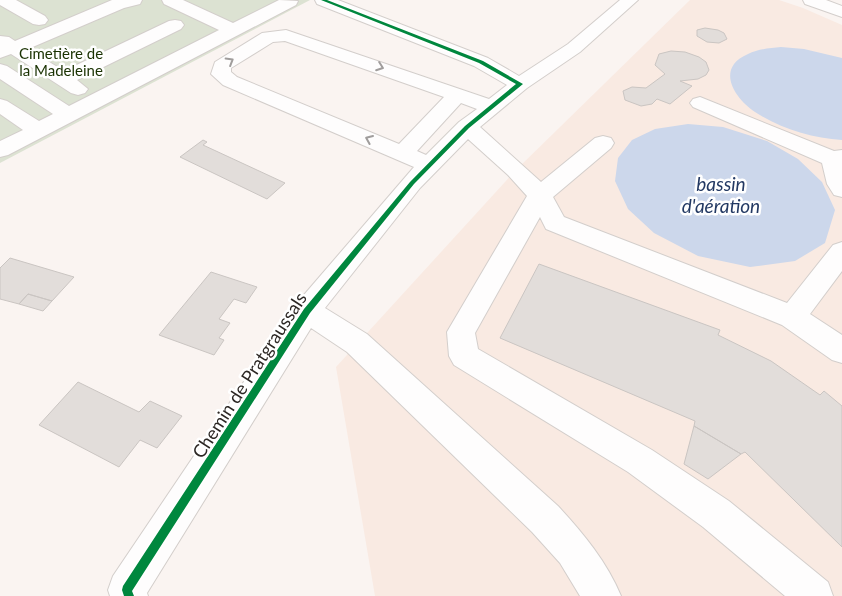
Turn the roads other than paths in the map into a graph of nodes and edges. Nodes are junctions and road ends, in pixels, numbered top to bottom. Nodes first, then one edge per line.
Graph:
1 (87, 0) edge
2 (170, 0) edge
3 (207, 0) edge
4 (250, 0) edge
5 (323, 0) edge
6 (630, 0) edge
7 (811, 0) edge
8 (130, 5) edge
9 (281, 5) edge
10 (842, 12) edge
11 (53, 14) junction
12 (231, 17) junction
13 (7, 23) edge
14 (181, 28) dead end
15 (210, 42) junction
16 (47, 69) junction
17 (0, 70) edge
18 (520, 84) junction
19 (80, 90) junction
20 (457, 95) junction
21 (96, 101) junction
22 (700, 103) dead end
23 (0, 105) edge
24 (491, 107) junction
25 (68, 115) junction
26 (467, 126) junction
27 (38, 130) junction
28 (603, 143) dead end
29 (2, 146) edge
30 (402, 154) junction
31 (837, 158) edge
32 (430, 165) junction
33 (842, 189) edge
34 (540, 195) junction
35 (842, 252) edge
36 (307, 311) junction
37 (792, 317) junction
38 (842, 351) edge
39 (129, 596) edge
40 (602, 596) edge
41 (813, 596) edge

1 - 11 street
2 - 12 street
3 - 12 street
4 - 9 street
5 - 18 street
6 - 18 street, Chemin de Pratgraussals
7 - 10 street
8 - 13 street
8 - 16 street
9 - 12 street
11 - 13 street
11 - 13 street
12 - 15 street
13 - 16 street
14 - 16 street
15 - 19 street
15 - 21 street
16 - 19 street
17 - 25 street
18 - 24 street, Chemin de Pratgraussals
19 - 21 street
20 - 24 street
20 - 30 street
30 -> 20 street
21 - 25 street
22 - 31 street
23 - 27 street
24 - 26 street, Chemin de Pratgraussals
25 - 27 street
26 - 32 street, Chemin de Pratgraussals
26 - 34 street
27 - 29 street
28 - 34 street
30 - 32 street
31 - 33 street
32 - 36 street, Chemin de Pratgraussals
34 - 37 street
34 - 41 street
35 - 37 street
36 - 39 street, Chemin de Pratgraussals
36 - 40 street
37 - 38 street

